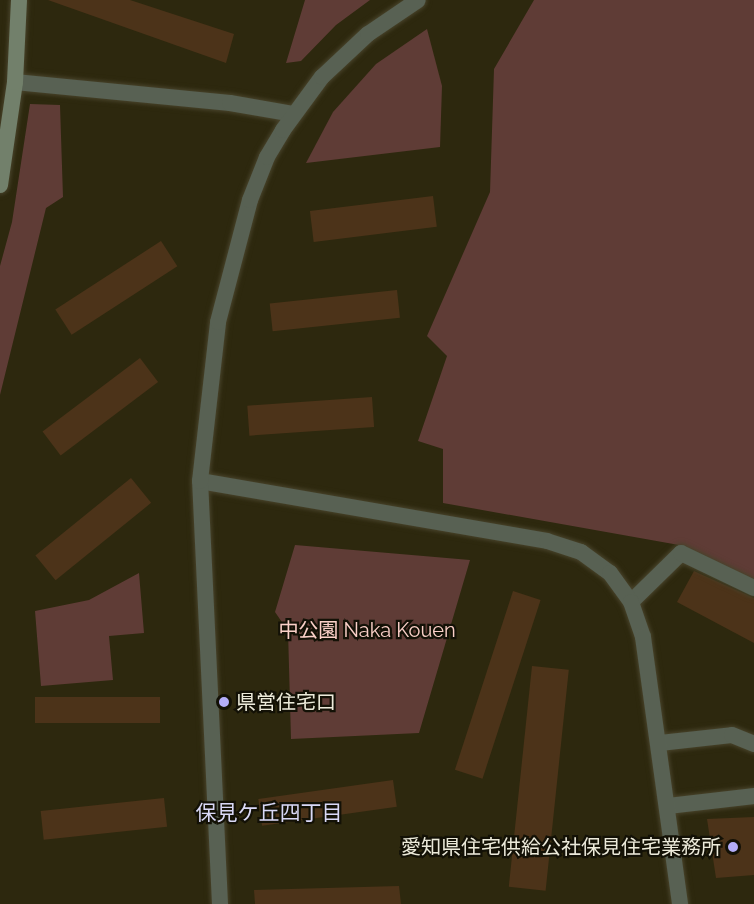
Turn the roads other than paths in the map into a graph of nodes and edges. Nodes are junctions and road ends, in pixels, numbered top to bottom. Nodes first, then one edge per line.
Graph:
1 (19, 0) edge
2 (418, 0) edge
3 (15, 82) junction
4 (294, 114) junction
5 (0, 185) edge
6 (200, 481) junction
7 (754, 588) edge
8 (631, 602) junction
9 (660, 742) junction
10 (754, 744) edge
11 (754, 796) edge
12 (668, 806) junction
13 (220, 904) edge
14 (680, 904) edge

1 - 3 main road
2 - 4 street
3 - 4 street
3 - 5 main road
4 - 6 street
6 - 8 street
6 - 13 street
7 - 8 street
8 - 9 street
9 - 10 street
9 - 12 street
11 - 12 street
12 - 14 street

